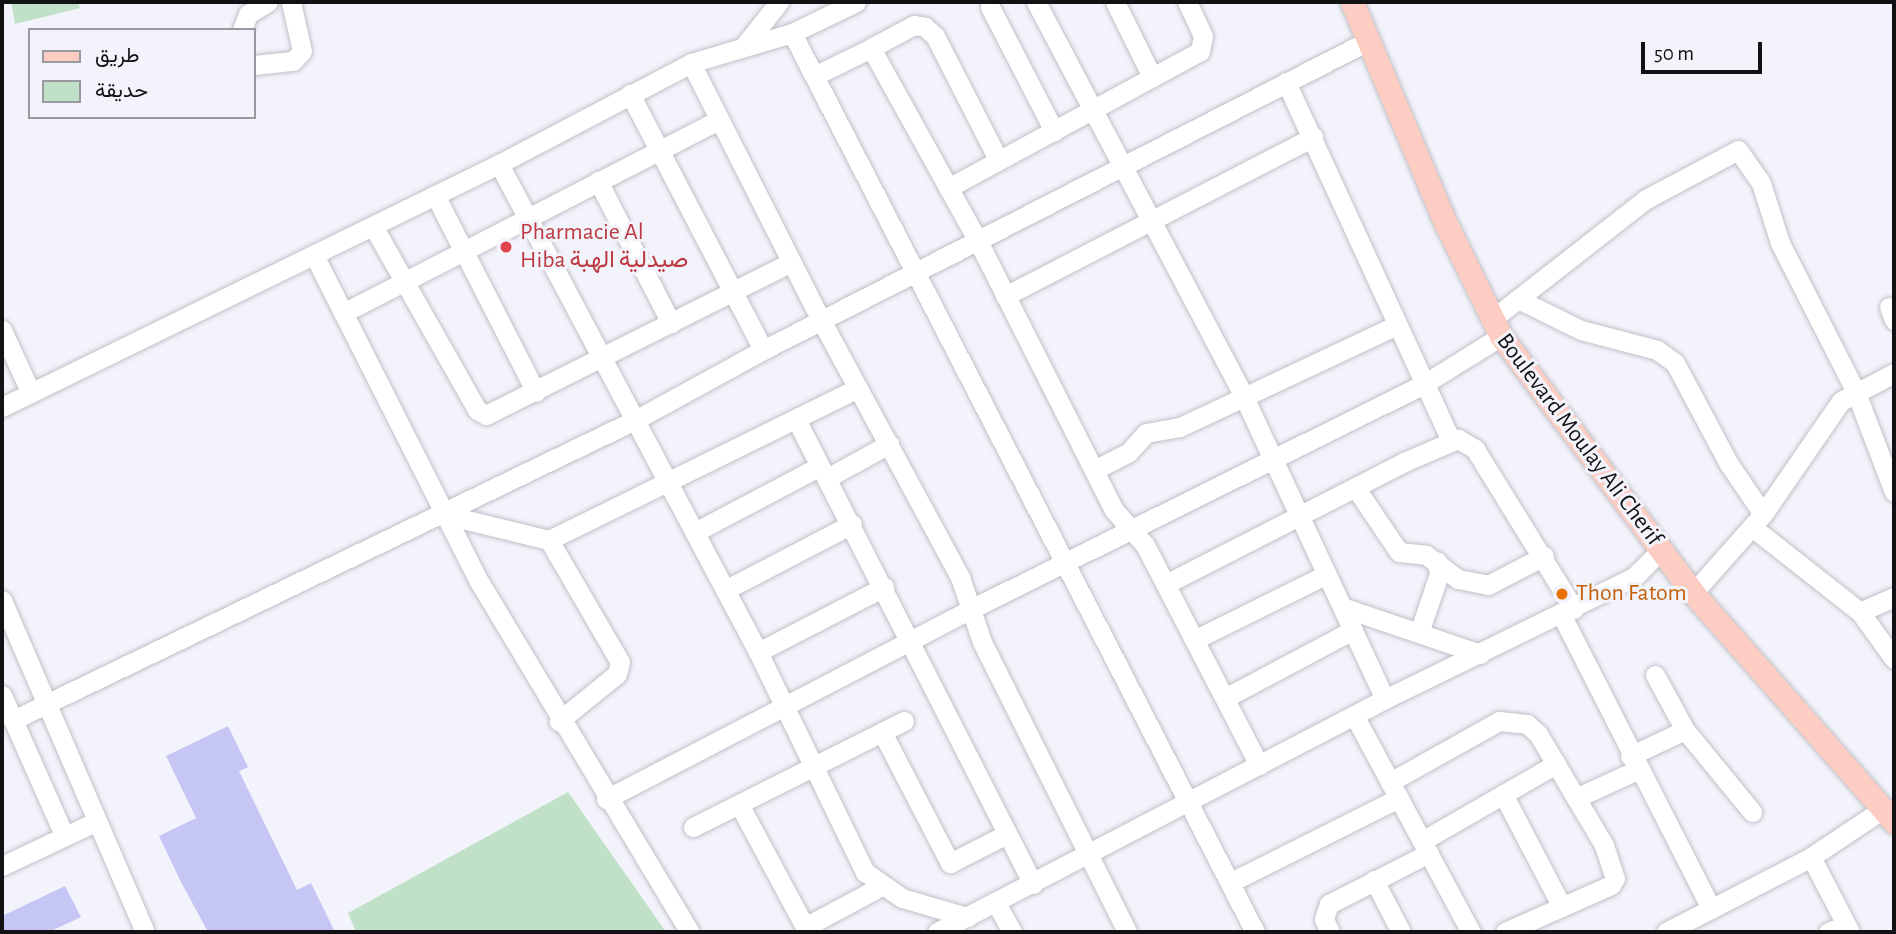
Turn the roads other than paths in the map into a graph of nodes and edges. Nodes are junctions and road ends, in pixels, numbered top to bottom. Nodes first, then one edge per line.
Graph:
1 (268, 2) edge
2 (290, 2) edge
3 (779, 2) edge
4 (856, 2) edge
5 (1036, 2) edge
6 (1115, 2) edge
7 (1186, 2) edge
8 (1352, 2) edge
9 (990, 7) dead end
10 (243, 28) edge
11 (792, 33) junction
12 (1368, 41) junction
13 (745, 45) junction
14 (871, 48) junction
15 (691, 64) junction
16 (256, 65) edge
17 (816, 75) junction
18 (1152, 77) junction
19 (1286, 82) junction
20 (630, 94) junction
21 (1092, 111) junction
22 (718, 120) junction
23 (1054, 131) junction
24 (1313, 137) junction
25 (659, 150) junction
26 (998, 159) junction
27 (499, 164) junction
28 (1123, 167) junction
29 (598, 181) junction
30 (948, 188) junction
31 (435, 195) junction
32 (528, 218) junction
33 (1152, 222) junction
34 (373, 226) junction
35 (979, 243) junction
36 (463, 251) junction
37 (314, 255) junction
38 (791, 262) junction
39 (917, 275) junction
40 (404, 282) junction
41 (732, 292) junction
42 (1005, 296) junction
43 (1518, 299) junction
44 (343, 313) junction
45 (821, 320) junction
46 (671, 323) junction
47 (1397, 325) junction
48 (1496, 328) junction
49 (2, 330) edge
50 (763, 351) junction
51 (604, 358) junction
52 (1894, 373) edge
53 (1424, 384) junction
54 (858, 388) junction
55 (1855, 390) junction
56 (536, 392) junction
57 (31, 393) junction
58 (1244, 397) junction
59 (2, 407) edge
60 (796, 419) junction
61 (635, 421) junction
62 (1450, 439) junction
63 (889, 444) junction
64 (1275, 460) junction
65 (1094, 470) junction
66 (824, 472) junction
67 (668, 482) junction
68 (1355, 487) junction
69 (1894, 492) edge
70 (1300, 514) junction
71 (446, 515) junction
72 (1758, 520) junction
73 (852, 524) junction
74 (695, 532) junction
75 (1133, 532) junction
76 (549, 540) junction
77 (1661, 550) junction
78 (1544, 555) junction
79 (1437, 561) junction
80 (1066, 563) junction
81 (1327, 574) junction
82 (1166, 584) junction
83 (884, 587) junction
84 (725, 590) junction
85 (1693, 593) junction
86 (1894, 597) edge
87 (2, 600) edge
88 (1342, 607) junction
89 (971, 609) junction
90 (1860, 611) junction
91 (1567, 612) junction
92 (1353, 630) junction
93 (1419, 633) junction
94 (1194, 640) junction
95 (909, 642) junction
96 (758, 652) junction
97 (1479, 654) junction
98 (1894, 659) edge
99 (1655, 675) dead end
100 (2, 695) edge
101 (1225, 698) junction
102 (1385, 699) junction
103 (50, 704) junction
104 (784, 708) junction
105 (1354, 715) junction
106 (13, 720) junction
107 (559, 721) junction
108 (904, 721) dead end
109 (1685, 730) junction
110 (882, 732) junction
111 (1633, 763) junction
112 (1556, 764) junction
113 (1259, 765) junction
114 (811, 768) junction
115 (1394, 790) junction
116 (1503, 794) junction
117 (1576, 798) junction
118 (606, 799) junction
119 (1190, 803) junction
120 (739, 804) junction
121 (1752, 812) dead end
122 (1889, 816) edge
123 (97, 821) junction
124 (693, 827) dead end
125 (1007, 834) junction
126 (64, 835) junction
127 (1425, 847) junction
128 (1087, 855) junction
129 (1811, 857) junction
130 (2, 866) edge
131 (1374, 880) junction
132 (1231, 882) junction
133 (1033, 884) junction
134 (880, 887) junction
135 (996, 903) junction
136 (1562, 906) junction
137 (1711, 909) junction
138 (967, 917) junction
139 (1841, 930) edge
140 (145, 932) edge
141 (690, 932) edge
142 (937, 932) edge
143 (1013, 932) edge
144 (1128, 932) edge
145 (1255, 932) edge
146 (1330, 932) edge
147 (1401, 932) edge
148 (1471, 932) edge
149 (1505, 932) edge
150 (1667, 932) edge

1 - 10 street
2 - 16 street
3 - 13 street
4 - 11 street
5 - 21 street
6 - 18 street
7 - 18 street
8 - 12 main road, Boulevard Moulay Ali Cherif
9 - 23 street
11 - 13 street
11 - 17 street
12 - 19 street
12 - 48 main road, Boulevard Moulay Ali Cherif
13 - 15 street
14 - 17 street
14 - 26 street
14 - 30 street
15 - 20 street
15 - 22 street
17 - 39 street
18 - 21 street
19 - 24 street
19 - 28 street
20 - 25 street
20 - 27 street
21 - 23 street
21 - 28 street
22 - 25 street
22 - 38 street
23 - 26 street
24 - 33 street
24 - 47 street
25 - 29 street
25 - 41 street
26 - 30 street
27 - 31 street
27 - 32 street
28 - 33 street
28 - 35 street
29 - 32 street
29 - 46 street
30 - 35 street
31 - 34 street
31 - 36 street
32 - 36 street
32 - 51 street
33 - 42 street
33 - 58 street
34 - 37 street
34 - 40 street
35 - 39 street
35 - 42 street
36 - 40 street
36 - 56 street
37 - 44 street
37 - 57 street
38 - 41 street
38 - 45 street
39 - 45 street
39 - 80 street
40 - 44 street
40 - 56 street
41 - 46 street
41 - 50 street
42 - 65 street
43 - 48 street
43 - 55 street
43 - 72 street
44 - 71 street
45 - 50 street
45 - 54 street
46 - 51 street
47 - 53 street
47 - 58 street
48 - 53 street
48 - 77 main road, Boulevard Moulay Ali Cherif
49 - 57 street
50 - 61 street
51 - 56 street
51 - 61 street
52 - 55 street
53 - 62 street
53 - 64 street
54 - 60 street
54 - 63 street
55 - 69 street
55 - 72 street
57 - 59 street
58 - 64 street
58 - 65 street
60 - 66 street
60 - 67 street
61 - 67 street
61 - 71 street
62 - 68 street
62 - 78 street
63 - 66 street
63 - 89 street
64 - 70 street
64 - 75 street
65 - 75 street
66 - 73 street
66 - 74 street
67 - 74 street
67 - 76 street
68 - 70 street
68 - 79 street
70 - 81 street
70 - 82 street
71 - 76 street
71 - 103 street
71 - 107 street
72 - 85 street
72 - 90 street
73 - 83 street
73 - 84 street
74 - 84 street
75 - 80 street
75 - 82 street
76 - 107 street
77 - 85 main road, Boulevard Moulay Ali Cherif
77 - 91 street
78 - 79 street
78 - 91 street
79 - 93 street
80 - 89 street
80 - 119 street
81 - 88 street
81 - 94 street
82 - 94 street
83 - 95 street
83 - 96 street
84 - 96 street
85 - 122 main road, Boulevard Moulay Ali Cherif
86 - 90 street
87 - 103 street
88 - 92 street
88 - 93 street
89 - 95 street
89 - 128 street
90 - 98 street
91 - 97 street
91 - 111 street
92 - 101 street
92 - 102 street
93 - 97 street
94 - 101 street
95 - 104 street
95 - 125 street
96 - 104 street
97 - 102 street
99 - 109 street
100 - 106 street
101 - 113 street
102 - 105 street
103 - 106 street
103 - 123 street
104 - 114 street
104 - 118 street
105 - 113 street
105 - 115 street
106 - 126 street
107 - 118 street
108 - 110 street
109 - 111 street
109 - 121 street
110 - 114 street
110 - 125 street
111 - 117 street
111 - 137 street
112 - 115 street
112 - 116 street
112 - 117 street
113 - 119 street
114 - 120 street
114 - 134 street
115 - 127 street
115 - 132 street
116 - 127 street
116 - 136 street
117 - 136 street
118 - 141 street
119 - 128 street
119 - 132 street
120 - 124 street
120 - 134 street
122 - 129 street
123 - 126 street
123 - 140 street
125 - 133 street
126 - 130 street
127 - 131 street
127 - 148 street
128 - 133 street
128 - 144 street
129 - 137 street
129 - 139 street
131 - 146 street
131 - 147 street
132 - 145 street
133 - 135 street
134 - 138 street
135 - 138 street
135 - 143 street
136 - 149 street
137 - 150 street
138 - 142 street

